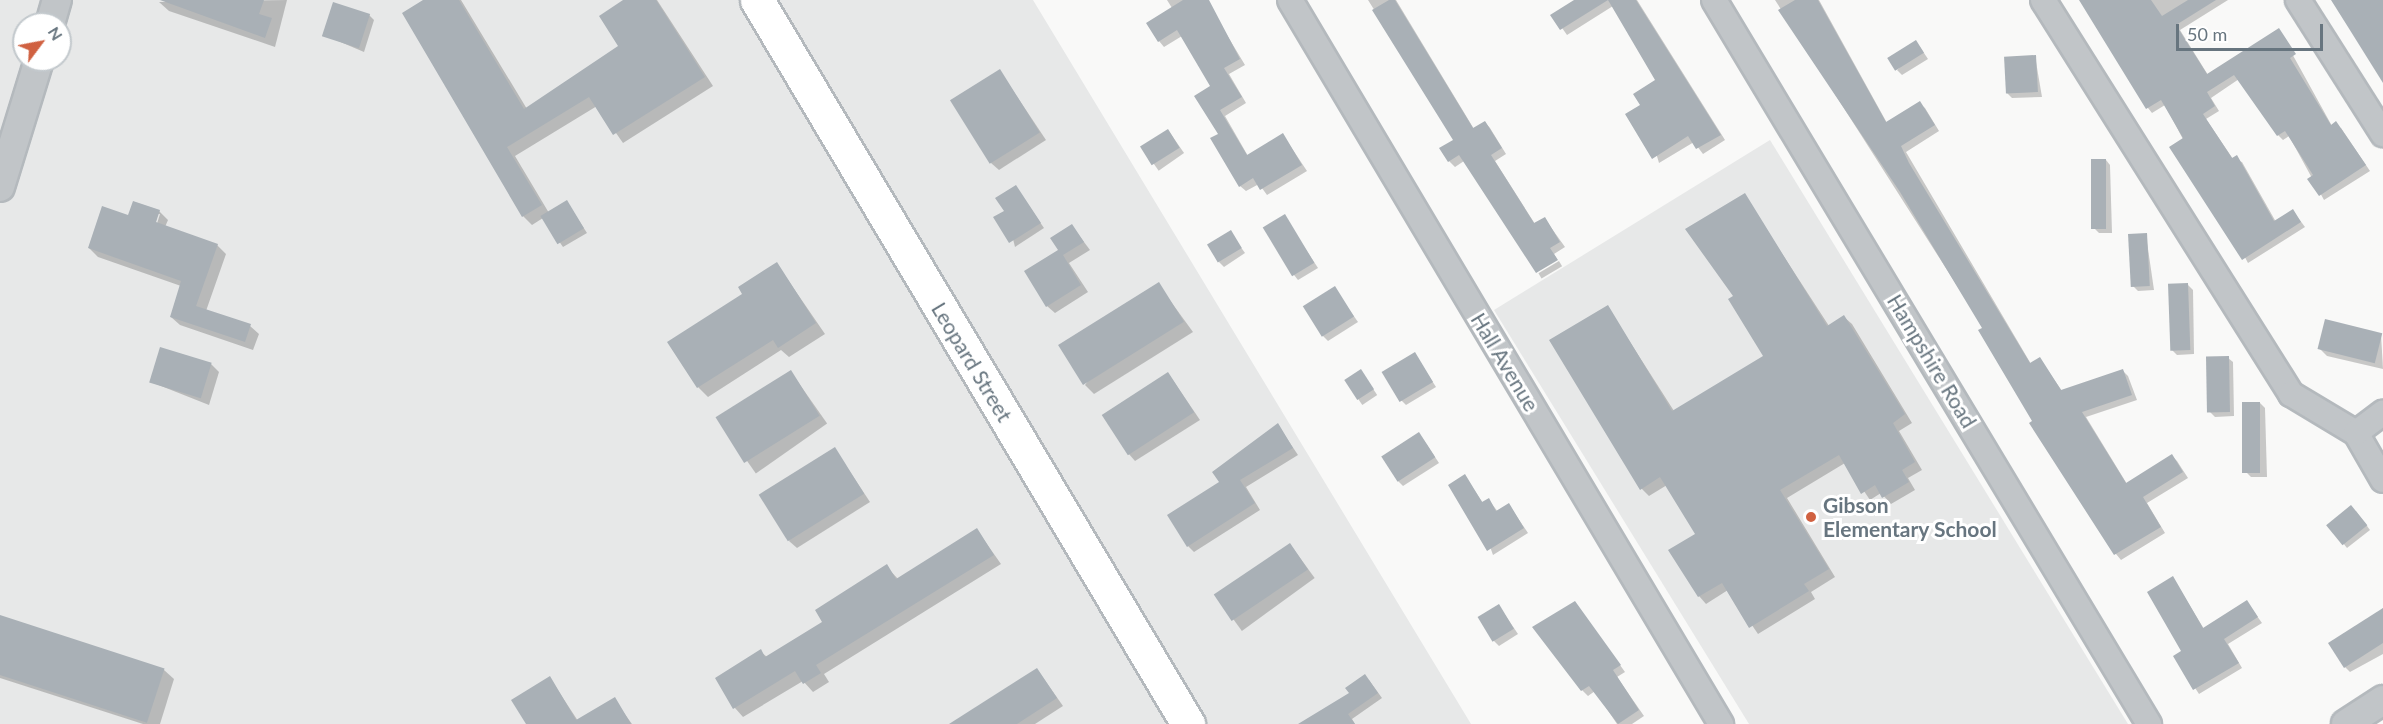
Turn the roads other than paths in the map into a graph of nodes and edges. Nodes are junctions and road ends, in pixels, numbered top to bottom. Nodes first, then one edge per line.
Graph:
1 (756, 0) edge
2 (1290, 0) edge
3 (1714, 0) edge
4 (2043, 0) edge
5 (2298, 0) edge
6 (35, 72) edge
7 (2383, 134) edge
8 (0, 187) edge
9 (2383, 413) edge
10 (2356, 433) junction
11 (2383, 480) edge
12 (2383, 700) edge
13 (1188, 724) edge
14 (1721, 724) edge
15 (2149, 724) edge
16 (2346, 724) edge

1 - 13 main road, Leopard Street
2 - 14 street, Hall Avenue
3 - 15 street, Hampshire Road
4 - 10 street
5 - 7 street
6 - 8 street
9 - 10 street
10 - 11 street
12 - 16 street

